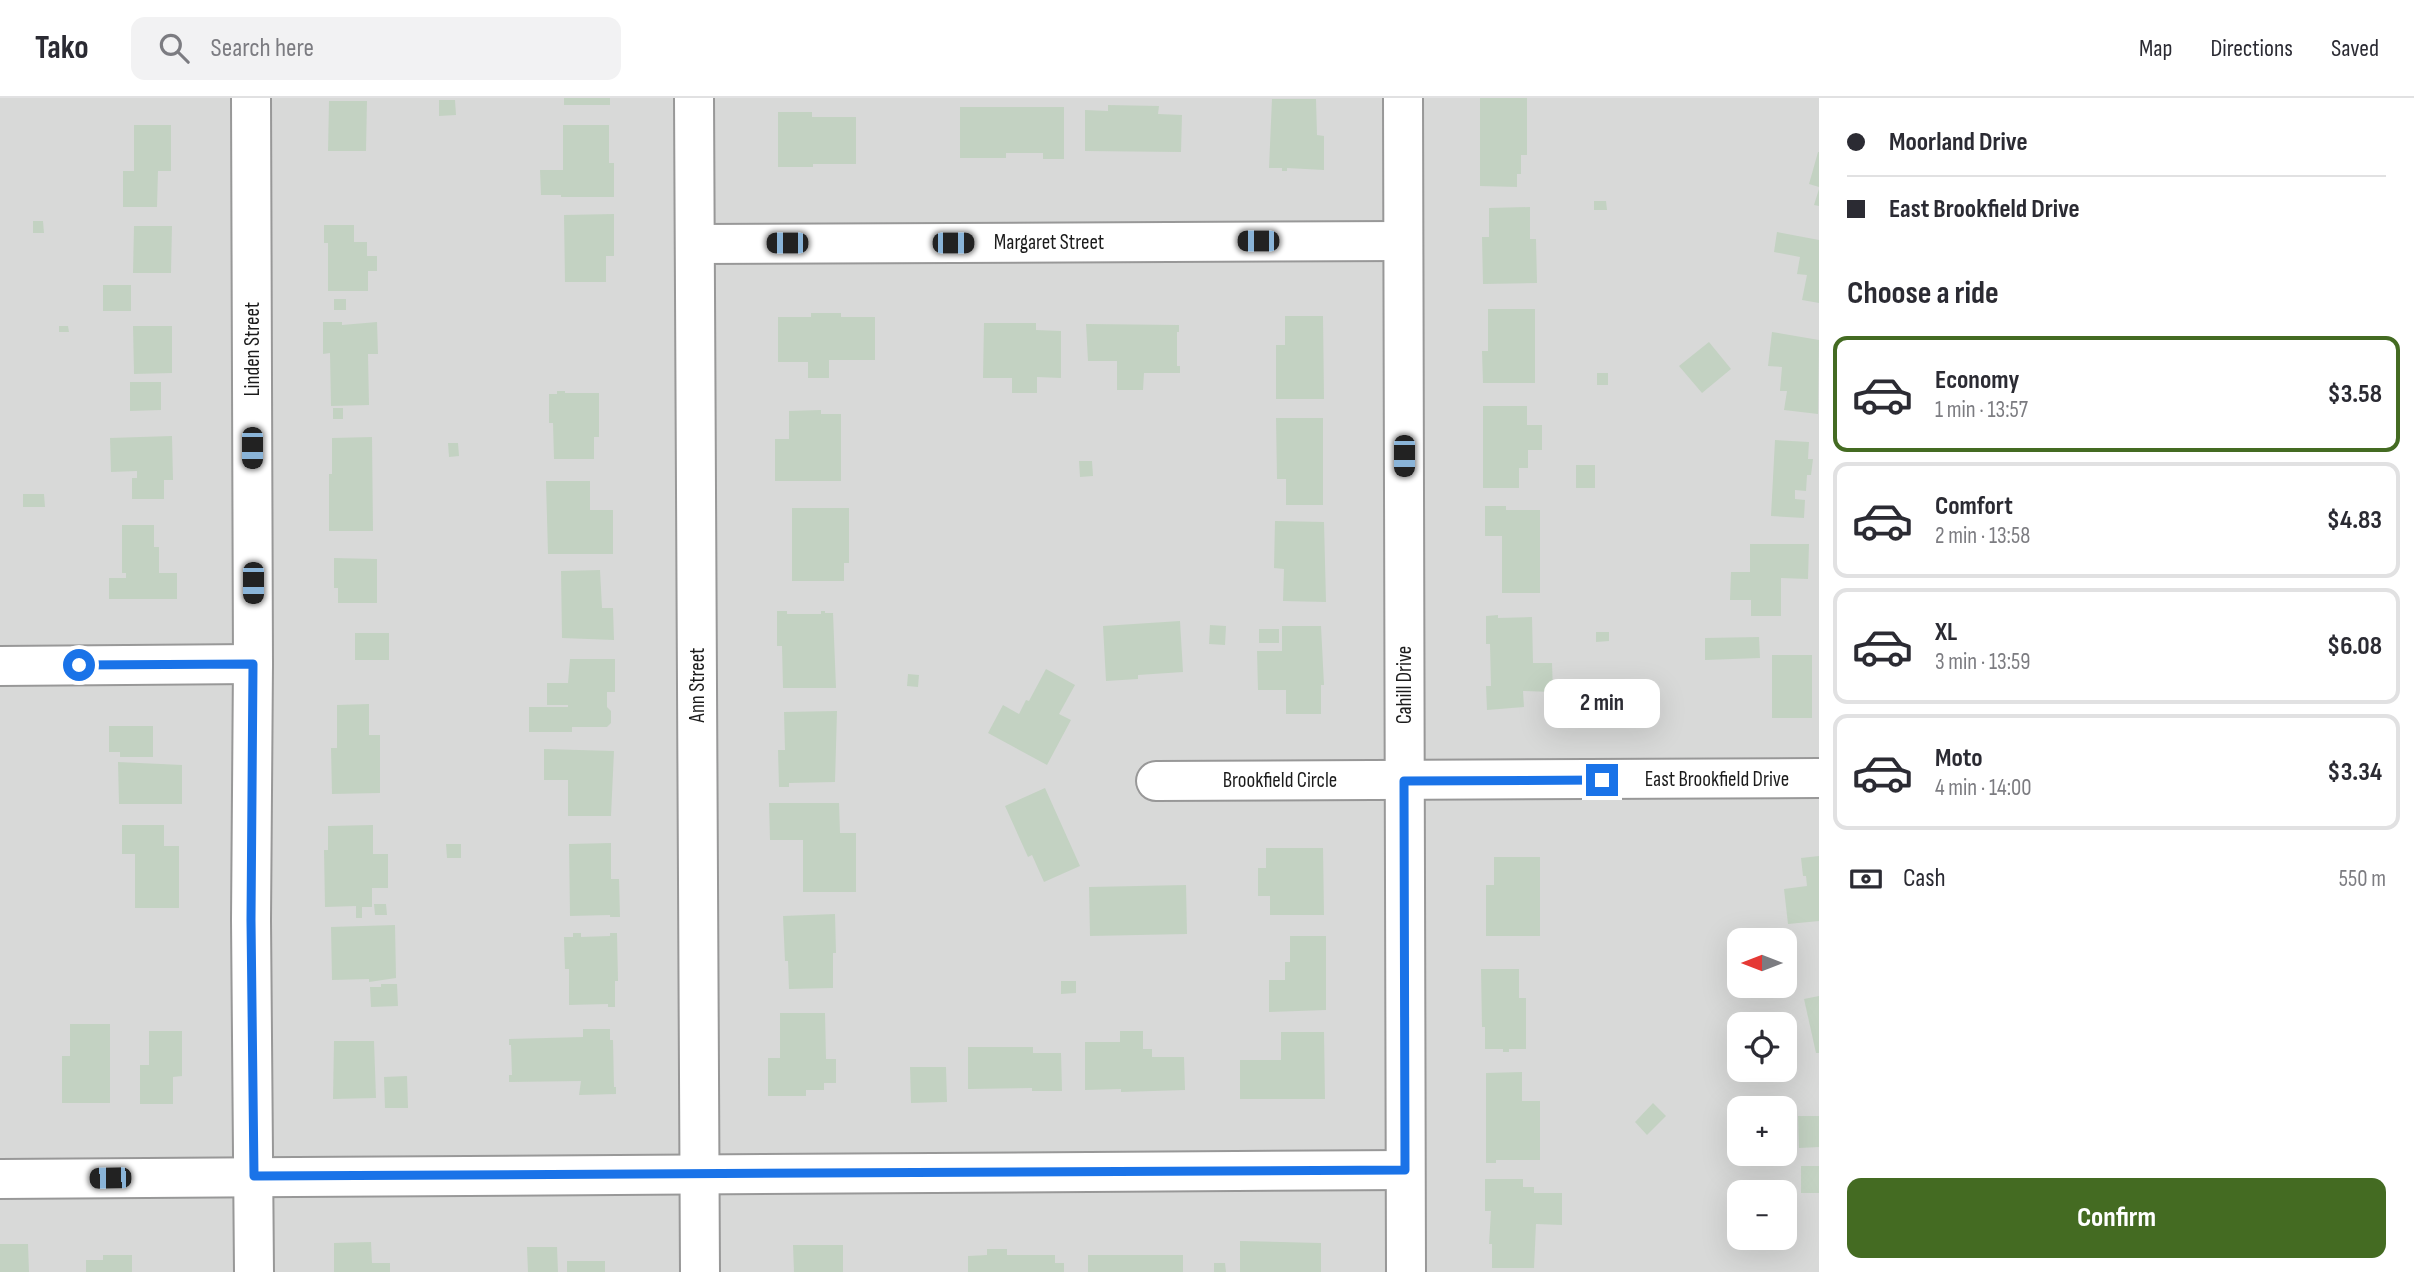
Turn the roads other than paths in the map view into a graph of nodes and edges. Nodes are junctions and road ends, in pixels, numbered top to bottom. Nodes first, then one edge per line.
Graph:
1 (251, 98) edge
2 (694, 98) edge
3 (1403, 98) edge
4 (1403, 241) junction
5 (695, 244) junction
6 (253, 664) junction
7 (0, 666) edge
8 (1819, 778) edge
9 (1156, 780) dead end
10 (1404, 781) junction
11 (1405, 1170) junction
12 (699, 1173) junction
13 (254, 1176) junction
14 (0, 1179) edge
15 (254, 1272) edge
16 (700, 1272) edge
17 (1406, 1272) edge

1 - 6 street, Linden Street
2 - 5 street, Ann Street
3 - 4 street, Cahill Drive
4 - 5 street, Margaret Street
4 - 10 street, Cahill Drive
5 - 12 street, Ann Street
6 - 7 street
6 - 13 street, Linden Street
8 - 10 street, East Brookfield Drive
9 - 10 street, Brookfield Circle
10 - 11 street, Cahill Drive
11 - 12 street
11 - 17 street, Cahill Drive
12 - 13 street
12 - 16 street, Ann Street
13 - 14 street
13 - 15 street, Linden Street

